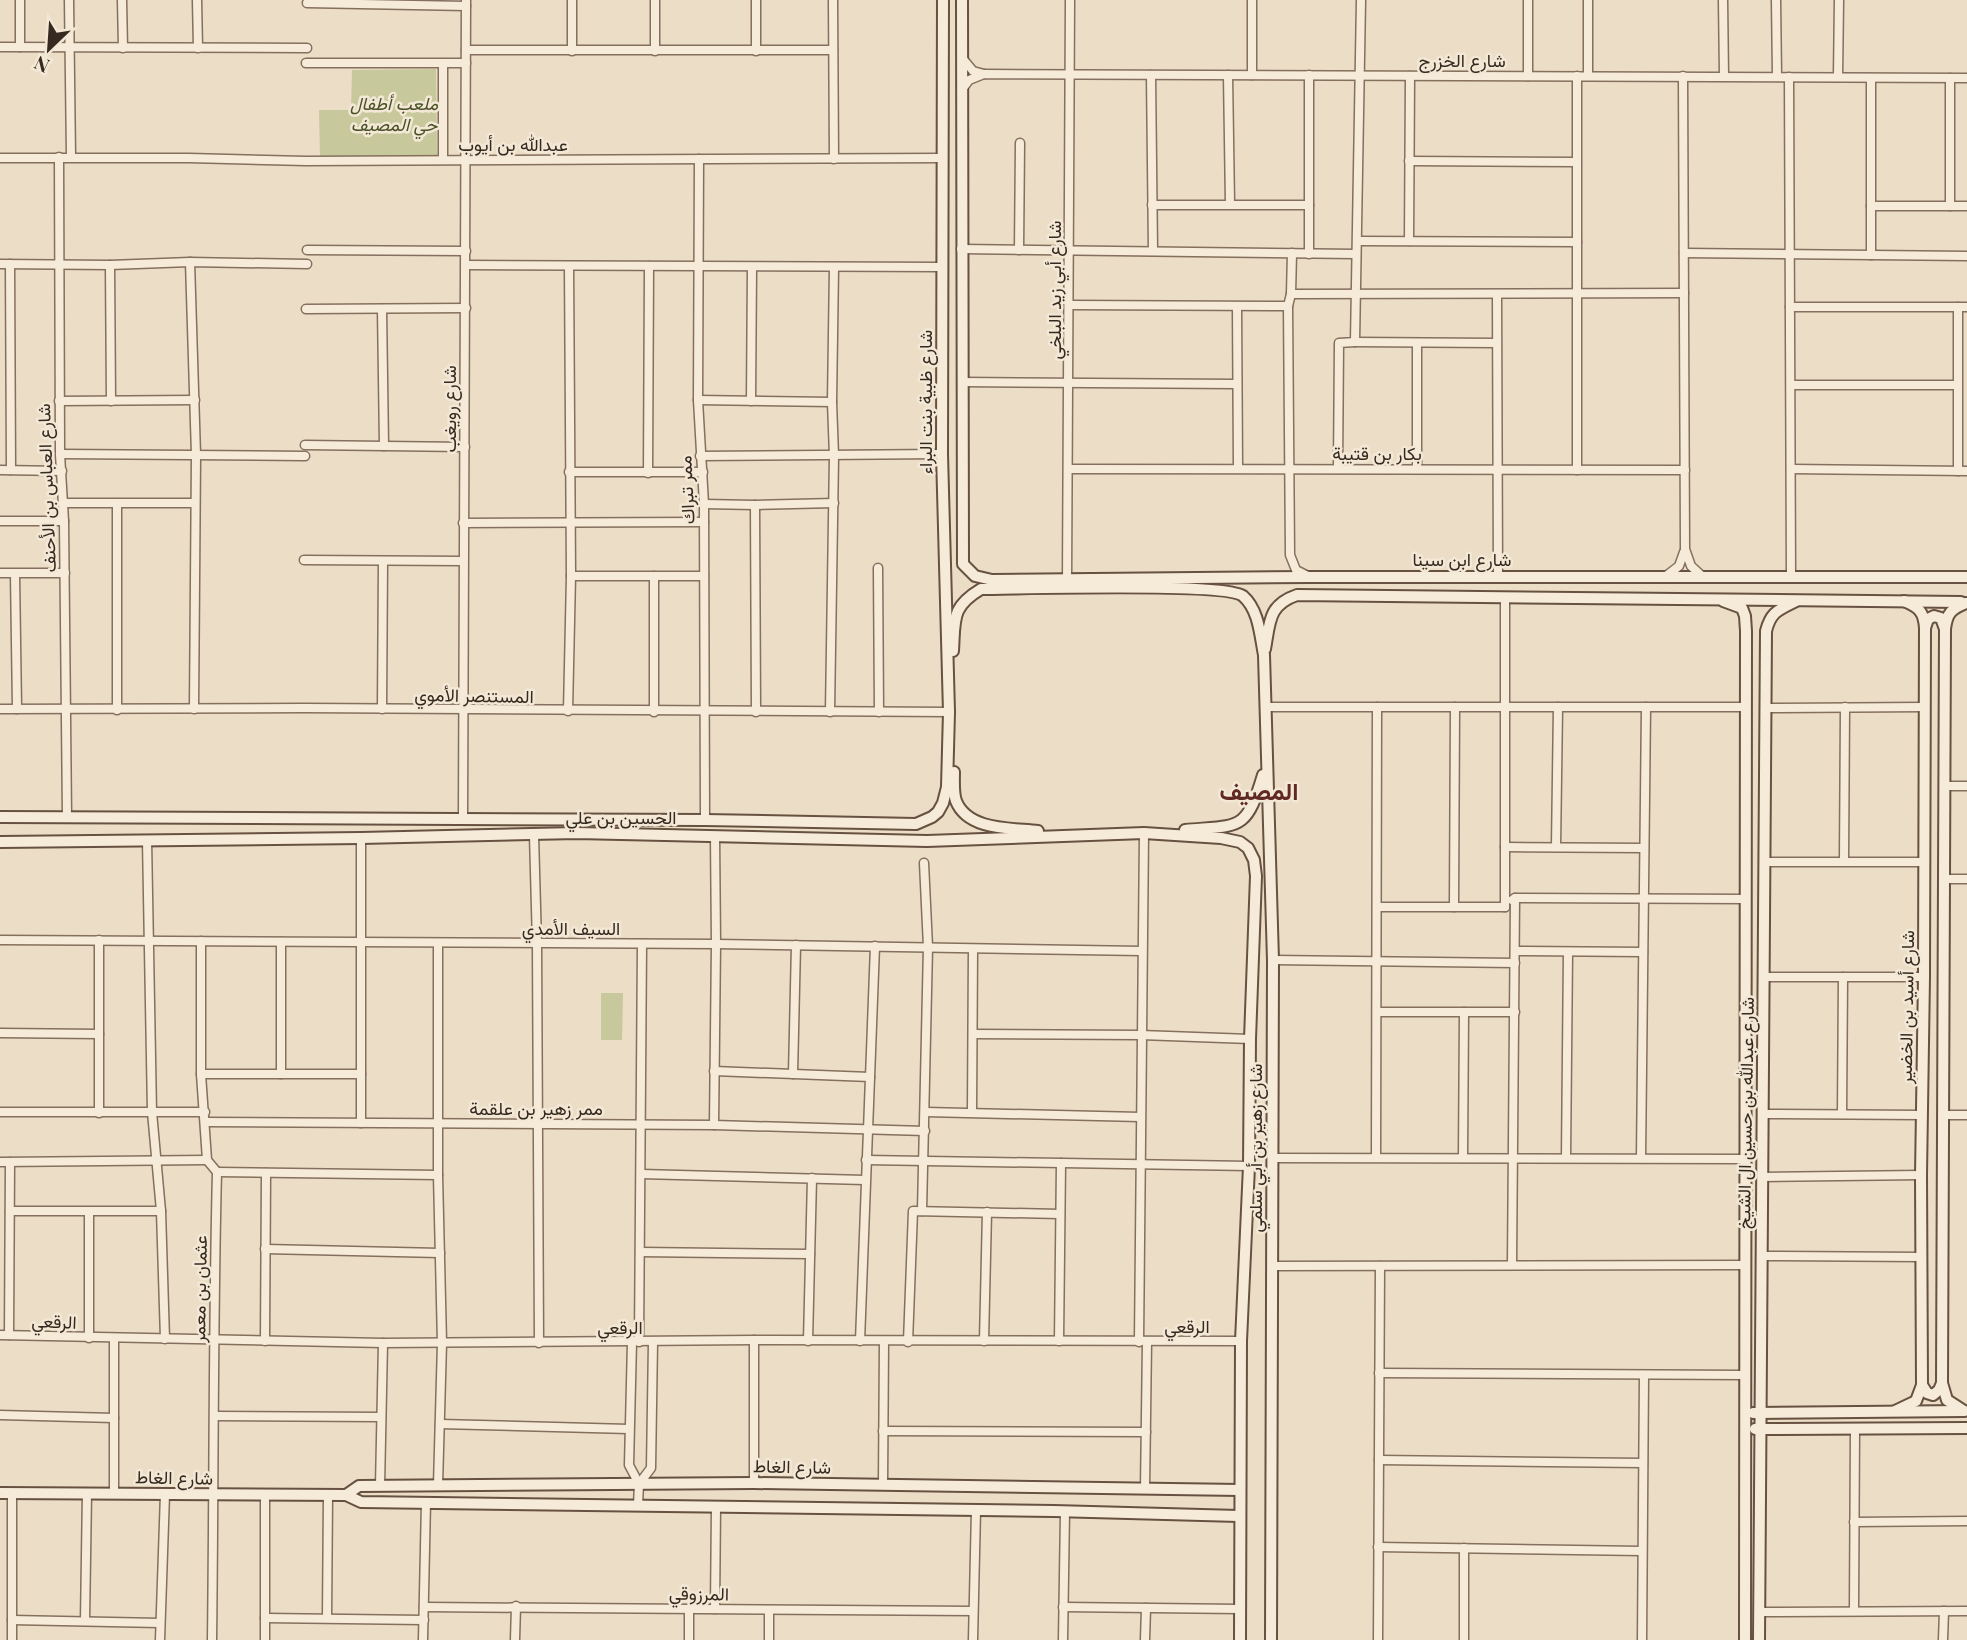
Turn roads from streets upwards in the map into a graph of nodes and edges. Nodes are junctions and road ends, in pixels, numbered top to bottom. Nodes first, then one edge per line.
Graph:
1 (20, 0) edge
2 (69, 0) edge
3 (122, 0) edge
4 (197, 0) edge
5 (572, 0) edge
6 (655, 0) edge
7 (756, 0) edge
8 (833, 0) edge
9 (943, 0) edge
10 (962, 0) edge
11 (1070, 0) edge
12 (1252, 0) edge
13 (1361, 0) edge
14 (1528, 0) edge
15 (1588, 0) edge
16 (1723, 0) edge
17 (1776, 0) edge
18 (1839, 0) edge
19 (307, 3) dead end
20 (385, 3) edge
21 (466, 3) edge
22 (0, 47) edge
23 (20, 47) junction
24 (69, 48) junction
25 (123, 48) junction
26 (198, 48) junction
27 (307, 48) dead end
28 (466, 50) junction
29 (833, 50) junction
30 (572, 51) junction
31 (655, 51) junction
32 (756, 51) junction
33 (963, 59) junction
34 (306, 63) dead end
35 (466, 63) junction
36 (443, 64) junction
37 (984, 74) junction
38 (1069, 75) junction
39 (1151, 75) junction
40 (1228, 75) junction
41 (1252, 75) junction
42 (1309, 75) junction
43 (1359, 75) junction
44 (1410, 76) junction
45 (1528, 76) junction
46 (1577, 76) junction
47 (1588, 76) junction
48 (1683, 76) junction
49 (1724, 76) junction
50 (1777, 76) junction
51 (1789, 77) junction
52 (1838, 77) junction
53 (1871, 78) junction
54 (1951, 78) junction
55 (1967, 78) edge
56 (963, 88) junction
57 (1020, 143) dead end
58 (59, 157) junction
59 (71, 157) junction
60 (0, 158) edge
61 (942, 158) junction
62 (443, 159) junction
63 (699, 159) junction
64 (834, 159) junction
65 (467, 160) junction
66 (1409, 161) junction
67 (1576, 162) junction
68 (1230, 204) junction
69 (1152, 205) junction
70 (1309, 205) junction
71 (1871, 206) junction
72 (1950, 206) junction
73 (1967, 206) edge
74 (1358, 240) junction
75 (1409, 241) junction
76 (1577, 242) junction
77 (961, 249) junction
78 (307, 250) dead end
79 (1019, 250) junction
80 (466, 251) junction
81 (1070, 251) junction
82 (1153, 251) junction
83 (1292, 253) junction
84 (1684, 253) junction
85 (1309, 254) junction
86 (1356, 254) junction
87 (1790, 254) junction
88 (1871, 255) junction
89 (1967, 256) edge
90 (190, 262) junction
91 (0, 264) edge
92 (10, 264) junction
93 (59, 264) junction
94 (307, 264) dead end
95 (110, 265) junction
96 (466, 265) junction
97 (569, 266) junction
98 (649, 266) junction
99 (699, 266) junction
100 (752, 267) junction
101 (834, 267) junction
102 (942, 267) junction
103 (1684, 293) junction
104 (1291, 294) junction
105 (1354, 294) junction
106 (1577, 294) junction
107 (1497, 295) junction
108 (1070, 306) junction
109 (1288, 306) junction
110 (1237, 307) junction
111 (1790, 307) junction
112 (1962, 307) edge
113 (466, 308) junction
114 (306, 309) dead end
115 (382, 309) junction
116 (1355, 342) junction
117 (1417, 343) junction
118 (1496, 343) junction
119 (962, 382) junction
120 (1070, 383) junction
121 (1237, 384) junction
122 (1791, 385) junction
123 (1957, 385) junction
124 (195, 400) junction
125 (698, 400) junction
126 (59, 401) junction
127 (111, 401) junction
128 (751, 401) junction
129 (832, 402) junction
130 (305, 445) dead end
131 (384, 446) junction
132 (465, 447) junction
133 (60, 454) junction
134 (942, 454) junction
135 (196, 455) junction
136 (305, 456) dead end
137 (700, 456) junction
138 (834, 456) junction
139 (1238, 468) junction
140 (1069, 469) junction
141 (1288, 469) junction
142 (1338, 469) junction
143 (1417, 469) junction
144 (1497, 469) junction
145 (1791, 469) junction
146 (0, 470) edge
147 (11, 470) junction
148 (1577, 470) junction
149 (1685, 470) junction
150 (62, 471) junction
151 (1962, 471) edge
152 (569, 472) junction
153 (703, 472) junction
154 (648, 473) junction
155 (63, 503) junction
156 (195, 503) junction
157 (834, 503) junction
158 (117, 504) junction
159 (704, 504) junction
160 (755, 505) junction
161 (0, 521) edge
162 (64, 521) junction
163 (704, 522) junction
164 (463, 523) junction
165 (569, 523) junction
166 (1685, 549) junction
167 (304, 560) dead end
168 (383, 561) junction
169 (463, 561) junction
170 (963, 564) joint
171 (878, 568) dead end
172 (0, 573) edge
173 (15, 573) junction
174 (65, 573) junction
175 (570, 576) junction
176 (654, 576) junction
177 (704, 576) junction
178 (1309, 577) junction
179 (1456, 577) junction
180 (1498, 577) junction
181 (1664, 577) junction
182 (1703, 577) junction
183 (1791, 577) junction
184 (1967, 577) edge
185 (1067, 581) junction
186 (1457, 598) junction
187 (1505, 598) junction
188 (1723, 601) junction
189 (1797, 601) junction
190 (1904, 601) junction
191 (1966, 603) edge
192 (1925, 628) junction
193 (1746, 629) junction
194 (1945, 629) junction
195 (1766, 631) junction
196 (1264, 655) junction
197 (1746, 706) junction
198 (1266, 707) junction
199 (1377, 707) junction
200 (1455, 707) junction
201 (1506, 707) junction
202 (1559, 707) junction
203 (1646, 707) junction
204 (1844, 707) junction
205 (1924, 707) junction
206 (1766, 708) junction
207 (0, 709) edge
208 (17, 709) junction
209 (67, 709) junction
210 (194, 709) junction
211 (382, 709) junction
212 (117, 710) junction
213 (464, 711) junction
214 (568, 711) junction
215 (654, 712) junction
216 (705, 712) junction
217 (755, 712) junction
218 (830, 712) junction
219 (879, 712) junction
220 (948, 712) junction
221 (1266, 767) junction
222 (1944, 786) junction
223 (1967, 786) edge
224 (943, 803) joint
225 (0, 817) edge
226 (67, 817) junction
227 (463, 819) junction
228 (705, 820) junction
229 (1144, 833) junction
230 (1082, 834) junction
231 (534, 835) junction
232 (715, 836) junction
233 (361, 838) junction
234 (147, 840) junction
235 (0, 842) edge
236 (1240, 842) joint
237 (1505, 847) junction
238 (1556, 847) junction
239 (1644, 848) junction
240 (1844, 861) junction
241 (1765, 862) junction
242 (1924, 862) junction
243 (924, 863) dead end
244 (1946, 879) junction
245 (1967, 879) edge
246 (1515, 898) junction
247 (1644, 899) junction
248 (1746, 900) junction
249 (1377, 907) junction
250 (1454, 907) junction
251 (1505, 907) junction
252 (0, 940) edge
253 (99, 940) junction
254 (149, 941) junction
255 (201, 941) junction
256 (281, 942) junction
257 (362, 942) junction
258 (438, 943) junction
259 (537, 944) junction
260 (642, 944) junction
261 (716, 944) junction
262 (796, 945) junction
263 (875, 946) junction
264 (929, 947) junction
265 (973, 949) junction
266 (1142, 951) junction
267 (1515, 951) junction
268 (1568, 952) junction
269 (1643, 952) junction
270 (1273, 960) junction
271 (1377, 961) junction
272 (1515, 963) junction
273 (1764, 977) junction
274 (1843, 977) junction
275 (1924, 977) junction
276 (1377, 1012) junction
277 (1464, 1012) junction
278 (1515, 1012) junction
279 (0, 1033) edge
280 (99, 1034) junction
281 (973, 1034) junction
282 (1141, 1035) junction
283 (1250, 1039) junction
284 (714, 1071) junction
285 (201, 1074) junction
286 (281, 1074) junction
287 (361, 1074) junction
288 (793, 1074) junction
289 (870, 1077) junction
290 (0, 1112) edge
291 (99, 1112) junction
292 (152, 1112) junction
293 (205, 1112) junction
294 (926, 1112) junction
295 (972, 1112) junction
296 (1762, 1114) junction
297 (1842, 1114) junction
298 (1922, 1115) junction
299 (1943, 1115) junction
300 (1967, 1115) edge
301 (1140, 1116) junction
302 (205, 1122) junction
303 (361, 1123) junction
304 (438, 1123) junction
305 (538, 1124) junction
306 (640, 1124) junction
307 (714, 1125) junction
308 (868, 1129) junction
309 (925, 1131) junction
310 (1376, 1157) junction
311 (1272, 1158) junction
312 (1463, 1158) junction
313 (1514, 1158) junction
314 (1566, 1158) junction
315 (1641, 1158) junction
316 (1745, 1159) junction
317 (207, 1160) junction
318 (866, 1160) junction
319 (158, 1161) junction
320 (0, 1162) edge
321 (10, 1162) junction
322 (924, 1162) junction
323 (1061, 1163) junction
324 (1140, 1164) junction
325 (1249, 1166) junction
326 (217, 1172) junction
327 (266, 1173) junction
328 (641, 1174) junction
329 (438, 1175) junction
330 (1921, 1175) junction
331 (1762, 1177) junction
332 (812, 1178) junction
333 (865, 1180) junction
334 (10, 1211) junction
335 (162, 1211) junction
336 (917, 1211) junction
337 (89, 1212) junction
338 (987, 1212) junction
339 (1060, 1214) junction
340 (265, 1249) junction
341 (640, 1252) junction
342 (440, 1253) junction
343 (810, 1254) junction
344 (1761, 1256) junction
345 (1923, 1257) junction
346 (1512, 1265) junction
347 (1745, 1265) junction
348 (1272, 1266) junction
349 (1380, 1266) junction
350 (4, 1335) edge
351 (89, 1338) junction
352 (114, 1339) junction
353 (165, 1339) junction
354 (213, 1340) junction
355 (754, 1340) junction
356 (265, 1341) junction
357 (808, 1341) junction
358 (860, 1341) junction
359 (884, 1341) junction
360 (984, 1341) junction
361 (1059, 1341) junction
362 (1241, 1341) junction
363 (635, 1342) junction
364 (653, 1342) junction
365 (908, 1342) junction
366 (1143, 1342) junction
367 (383, 1343) junction
368 (442, 1343) junction
369 (539, 1343) junction
370 (1379, 1373) junction
371 (1644, 1375) junction
372 (1745, 1376) junction
373 (1942, 1383) junction
374 (1922, 1385) junction
375 (1895, 1411) junction
376 (1966, 1411) edge
377 (1760, 1413) junction
378 (1745, 1414) junction
379 (0, 1415) edge
380 (215, 1416) junction
381 (381, 1417) junction
382 (114, 1418) junction
383 (440, 1424) junction
384 (1967, 1427) edge
385 (1759, 1428) junction
386 (1855, 1428) junction
387 (629, 1429) junction
388 (1745, 1430) junction
389 (883, 1431) junction
390 (1146, 1432) junction
391 (1379, 1460) junction
392 (1643, 1463) junction
393 (754, 1483) junction
394 (639, 1484) junction
395 (438, 1485) junction
396 (883, 1485) junction
397 (380, 1486) junction
398 (1144, 1489) junction
399 (1240, 1490) junction
400 (0, 1493) edge
401 (12, 1493) junction
402 (87, 1493) junction
403 (114, 1493) junction
404 (165, 1494) junction
405 (214, 1495) junction
406 (328, 1495) junction
407 (346, 1495) junction
408 (265, 1496) junction
409 (426, 1502) junction
410 (638, 1505) junction
411 (716, 1506) junction
412 (976, 1510) junction
413 (1065, 1511) junction
414 (1239, 1516) junction
415 (1854, 1521) junction
416 (1967, 1521) edge
417 (1378, 1547) junction
418 (1464, 1548) junction
419 (1642, 1551) junction
420 (424, 1606) junction
421 (516, 1606) junction
422 (1063, 1607) junction
423 (1146, 1608) junction
424 (689, 1609) junction
425 (715, 1609) junction
426 (1240, 1609) junction
427 (769, 1611) junction
428 (973, 1611) junction
429 (1853, 1611) junction
430 (1944, 1611) junction
431 (1967, 1611) edge
432 (1759, 1612) junction
433 (265, 1618) junction
434 (327, 1618) junction
435 (12, 1620) junction
436 (424, 1620) junction
437 (85, 1621) junction
438 (160, 1623) junction
439 (12, 1640) edge
440 (160, 1640) edge
441 (212, 1640) edge
442 (265, 1640) edge
443 (423, 1640) edge
444 (515, 1640) edge
445 (689, 1640) edge
446 (769, 1640) edge
447 (973, 1640) edge
448 (1063, 1640) edge
449 (1145, 1640) edge
450 (1240, 1640) edge
451 (1270, 1640) edge
452 (1377, 1640) edge
453 (1464, 1640) edge
454 (1642, 1640) edge
455 (1745, 1640) edge
456 (1759, 1640) edge
457 (1943, 1640) edge

1 - 23 street
2 - 24 street
3 - 25 street
4 - 26 street
5 - 30 street
6 - 31 street
7 - 32 street
8 - 29 street
9 - 61 street, شارع ظبية بنت البراء
10 - 33 street, شارع ظبية بنت البراء
11 - 38 street, شارع أبي زيد البلخي
12 - 41 street
13 - 43 street
14 - 45 street
15 - 47 street
16 - 49 street
17 - 50 street
18 - 52 street
19 - 20 street
20 - 21 street
21 - 28 street, شارع رويغب
22 - 23 street
23 - 24 street
24 - 25 street
24 - 59 street
25 - 26 street
26 - 27 street
28 - 30 street
28 - 35 street, شارع رويغب
29 - 32 street
29 - 64 street
30 - 31 street
31 - 32 street
33 - 37 street
33 - 56 street, شارع ظبية بنت البراء
34 - 36 street
35 - 36 street
35 - 65 street, شارع رويغب
36 - 62 street
37 - 38 street, شارع الخزرج
37 - 56 street
38 - 39 street, شارع الخزرج
38 - 81 street, شارع أبي زيد البلخي
39 - 40 street, شارع الخزرج
39 - 69 street
40 - 41 street, شارع الخزرج
40 - 68 street
41 - 42 street, شارع الخزرج
42 - 43 street, شارع الخزرج
42 - 70 street
43 - 44 street, شارع الخزرج
43 - 74 street
44 - 45 street, شارع الخزرج
44 - 66 street
45 - 46 street, شارع الخزرج
46 - 47 street, شارع الخزرج
46 - 67 street
47 - 48 street, شارع الخزرج
48 - 49 street, شارع الخزرج
48 - 84 street
49 - 50 street, شارع الخزرج
50 - 51 street, شارع الخزرج
51 - 52 street, شارع الخزرج
51 - 87 street
52 - 53 street, شارع الخزرج
53 - 54 street, شارع الخزرج
53 - 71 street
54 - 55 street, شارع الخزرج
54 - 72 street
56 - 77 street, شارع ظبية بنت البراء
57 - 79 street
58 - 59 street, عبدالله بن أيوب
58 - 60 street, عبدالله بن أيوب
58 - 93 street, شارع العباس بن الأحنف
59 - 62 street, عبدالله بن أيوب
61 - 64 street, عبدالله بن أيوب
61 - 102 street, شارع ظبية بنت البراء
62 - 65 street, عبدالله بن أيوب
63 - 64 street, عبدالله بن أيوب
63 - 65 street, عبدالله بن أيوب
63 - 99 street, ممر تبراك
65 - 80 street, شارع رويغب
66 - 67 street
66 - 75 street
67 - 76 street
68 - 69 street
68 - 70 street
69 - 82 street
70 - 85 street
71 - 72 street
71 - 88 street
72 - 73 street
74 - 75 street
74 - 86 street
75 - 76 street
76 - 106 street
77 - 79 street
77 - 119 street, شارع ظبية بنت البراء
78 - 80 street
79 - 81 street
80 - 96 street, شارع رويغب
81 - 82 street
81 - 108 street, شارع أبي زيد البلخي
82 - 83 street
83 - 85 street
83 - 104 street
84 - 87 street
84 - 103 street
85 - 86 street
86 - 105 street
87 - 88 street
87 - 111 street
88 - 89 street
90 - 94 street
90 - 95 street
90 - 124 street
91 - 92 street
92 - 93 street
92 - 147 street
93 - 95 street
93 - 126 street, شارع العباس بن الأحنف
95 - 127 street
96 - 97 street
96 - 113 street, شارع رويغب
97 - 98 street
97 - 152 street
98 - 99 street
98 - 154 street
99 - 100 street
99 - 125 street, ممر تبراك
100 - 101 street
100 - 128 street
101 - 102 street
101 - 129 street
102 - 134 street, شارع ظبية بنت البراء
103 - 106 street
103 - 149 street
104 - 105 street
104 - 109 street
105 - 107 street
105 - 116 street
106 - 107 street
106 - 148 street
107 - 118 street
108 - 110 street
108 - 120 street, شارع أبي زيد البلخي
109 - 110 street
109 - 141 street
110 - 121 street
111 - 112 street
111 - 122 street
112 - 123 street
113 - 115 street
113 - 132 street, شارع رويغب
114 - 115 street
115 - 131 street
116 - 117 street
116 - 142 street
117 - 118 street
117 - 143 street
118 - 144 street
119 - 120 street
119 - 170 street, شارع ظبية بنت البراء
120 - 121 street
120 - 140 street, شارع أبي زيد البلخي
121 - 139 street
122 - 123 street
122 - 145 street
123 - 151 street
124 - 127 street
124 - 135 street
125 - 128 street
125 - 137 street, ممر تبراك
126 - 127 street
126 - 133 street, شارع العباس بن الأحنف
128 - 129 street
129 - 138 street
130 - 131 street
131 - 132 street
132 - 164 street, شارع رويغب
133 - 135 street
133 - 150 street, شارع العباس بن الأحنف
134 - 138 street
134 - 220 street, شارع ظبية بنت البراء
135 - 136 street
135 - 156 street
137 - 138 street
137 - 153 street, ممر تبراك
138 - 157 street
139 - 140 street, بكار بن قتيبة
139 - 141 street, بكار بن قتيبة
140 - 185 street, شارع أبي زيد البلخي
141 - 142 street, بكار بن قتيبة
141 - 178 street
142 - 143 street, بكار بن قتيبة
143 - 144 street, بكار بن قتيبة
144 - 148 street, بكار بن قتيبة
144 - 180 street
145 - 151 street
145 - 183 street
146 - 147 street
147 - 150 street
148 - 149 street, بكار بن قتيبة
149 - 166 street
150 - 155 street, شارع العباس بن الأحنف
152 - 154 street
152 - 165 street
153 - 154 street
153 - 159 street, ممر تبراك
155 - 158 street
155 - 162 street, شارع العباس بن الأحنف
156 - 158 street
156 - 210 street
157 - 160 street
157 - 218 street
158 - 212 street
159 - 160 street
159 - 163 street, ممر تبراك
160 - 217 street
161 - 162 street
162 - 174 street, شارع العباس بن الأحنف
163 - 165 street
163 - 177 street, ممر تبراك
164 - 165 street
164 - 169 street, شارع رويغب
165 - 175 street
166 - 181 street
166 - 182 street
167 - 168 street
168 - 169 street
168 - 211 street
169 - 213 street, شارع رويغب
170 - 185 street, شارع ابن سينا
171 - 219 street
172 - 173 street
173 - 174 street
173 - 208 street
174 - 209 street, شارع العباس بن الأحنف
175 - 176 street
175 - 214 street
176 - 177 street
176 - 215 street
177 - 216 street, ممر تبراك
178 - 179 street, شارع ابن سينا
178 - 185 street, شارع ابن سينا
179 - 180 street, شارع ابن سينا
179 - 186 street
180 - 181 street, شارع ابن سينا
181 - 182 street, شارع ابن سينا
182 - 183 street, شارع ابن سينا
183 - 184 street, شارع ابن سينا
186 - 187 street
186 - 196 street
187 - 188 street
187 - 201 street
188 - 189 street
188 - 193 street
189 - 190 street
189 - 195 street
190 - 191 street
190 - 192 street
191 - 194 street
192 - 194 street
192 - 205 street, شارع أسيد بن الخضير
193 - 195 street
193 - 197 street, شارع عبدالله بن حسين ال الشيخ
194 - 222 street
195 - 206 street, شارع عبدالله بن حسين ال الشيخ
196 - 198 street, شارع زهير بن أبي سلمي
196 - 220 street
197 - 203 street
197 - 248 street, شارع عبدالله بن حسين ال الشيخ
198 - 199 street
198 - 221 street, شارع زهير بن أبي سلمي
199 - 200 street
199 - 249 street
200 - 201 street
200 - 250 street
201 - 202 street
201 - 237 street
202 - 203 street
202 - 238 street
203 - 239 street
204 - 205 street
204 - 206 street
204 - 240 street
205 - 242 street, شارع أسيد بن الخضير
206 - 241 street, شارع عبدالله بن حسين ال الشيخ
207 - 208 street, المستنصر الأموي
208 - 209 street, المستنصر الأموي
209 - 212 street, المستنصر الأموي
209 - 226 street, شارع العباس بن الأحنف
210 - 211 street, المستنصر الأموي
210 - 212 street, المستنصر الأموي
211 - 213 street, المستنصر الأموي
213 - 214 street, المستنصر الأموي
213 - 227 street, شارع رويغب
214 - 215 street, المستنصر الأموي
215 - 216 street, المستنصر الأموي
216 - 217 street, المستنصر الأموي
216 - 228 street, ممر تبراك
217 - 218 street, المستنصر الأموي
218 - 219 street, المستنصر الأموي
219 - 220 street, المستنصر الأموي
220 - 224 street, شارع ظبية بنت البراء
220 - 230 street
221 - 229 street
221 - 270 street, شارع زهير بن أبي سلمي
222 - 223 street
222 - 244 street
224 - 228 street, الحسين بن علي
225 - 226 street, الحسين بن علي
226 - 227 street, الحسين بن علي
227 - 228 street, الحسين بن علي
229 - 230 street, الحسين بن علي
229 - 236 street, الحسين بن علي
229 - 266 street
230 - 232 street, الحسين بن علي
231 - 232 street, الحسين بن علي
231 - 233 street, الحسين بن علي
231 - 259 street
232 - 261 street
233 - 234 street, الحسين بن علي
233 - 257 street
234 - 235 street, الحسين بن علي
234 - 254 street
236 - 283 street, شارع زهير بن أبي سلمي
237 - 238 street
237 - 251 street
238 - 239 street
239 - 247 street
240 - 241 street
240 - 242 street
241 - 273 street, شارع عبدالله بن حسين ال الشيخ
242 - 275 street, شارع أسيد بن الخضير
243 - 264 street
244 - 245 street
244 - 299 street
246 - 247 street
246 - 251 street
246 - 267 street
247 - 248 street
247 - 269 street
248 - 316 street, شارع عبدالله بن حسين ال الشيخ
249 - 250 street
249 - 271 street
250 - 251 street
252 - 253 street, السيف الأمدي
253 - 254 street, السيف الأمدي
253 - 280 street
254 - 255 street, السيف الأمدي
254 - 292 street
255 - 256 street, السيف الأمدي
255 - 285 street
256 - 257 street, السيف الأمدي
256 - 286 street
257 - 258 street, السيف الأمدي
257 - 287 street
258 - 259 street, السيف الأمدي
258 - 304 street
259 - 260 street, السيف الأمدي
259 - 305 street
260 - 261 street, السيف الأمدي
260 - 306 street
261 - 262 street, السيف الأمدي
261 - 284 street
262 - 263 street, السيف الأمدي
262 - 288 street
263 - 264 street, السيف الأمدي
263 - 289 street
264 - 265 street, السيف الأمدي
264 - 294 street
265 - 266 street, السيف الأمدي
265 - 281 street
266 - 282 street
267 - 268 street
267 - 272 street
268 - 269 street
268 - 314 street
269 - 315 street
270 - 271 street
270 - 311 street, شارع زهير بن أبي سلمي
271 - 272 street
271 - 276 street
272 - 278 street
273 - 274 street
273 - 296 street, شارع عبدالله بن حسين ال الشيخ
274 - 275 street
274 - 297 street
275 - 298 street, شارع أسيد بن الخضير
276 - 277 street
276 - 310 street
277 - 278 street
277 - 312 street
278 - 313 street
279 - 280 street
280 - 291 street
281 - 282 street
281 - 295 street
282 - 283 street
282 - 301 street
283 - 325 street, شارع زهير بن أبي سلمي
284 - 288 street
284 - 307 street
285 - 286 street
285 - 293 street
286 - 287 street
287 - 303 street
288 - 289 street
289 - 308 street
290 - 291 street
291 - 292 street
292 - 293 street
292 - 319 street
293 - 302 street
294 - 295 street
294 - 309 street
295 - 301 street
296 - 297 street
296 - 331 street, شارع عبدالله بن حسين ال الشيخ
297 - 298 street
298 - 330 street, شارع أسيد بن الخضير
299 - 300 street
299 - 373 street
301 - 324 street
302 - 303 street, ممر زهير بن علقمة
302 - 317 street
303 - 304 street, ممر زهير بن علقمة
304 - 305 street, ممر زهير بن علقمة
304 - 329 street
305 - 306 street, ممر زهير بن علقمة
305 - 369 street
306 - 307 street, ممر زهير بن علقمة
306 - 328 street
307 - 308 street, ممر زهير بن علقمة
308 - 309 street, ممر زهير بن علقمة
308 - 318 street
309 - 322 street
310 - 311 street
310 - 312 street
311 - 348 street, شارع زهير بن أبي سلمي
312 - 313 street
313 - 314 street
313 - 346 street
314 - 315 street
315 - 316 street
316 - 347 street, شارع عبدالله بن حسين ال الشيخ
317 - 319 street
317 - 326 street
318 - 322 street
318 - 333 street
319 - 321 street
319 - 335 street
320 - 321 street
321 - 334 street
322 - 323 street
322 - 336 street
323 - 324 street
323 - 339 street
324 - 325 street
324 - 366 street
325 - 362 street, شارع زهير بن أبي سلمي
326 - 327 street
326 - 354 street, عثمان بن معمر
327 - 329 street
327 - 340 street
328 - 332 street
328 - 341 street
329 - 342 street
330 - 331 street
330 - 345 street, شارع أسيد بن الخضير
331 - 344 street, شارع عبدالله بن حسين ال الشيخ
332 - 333 street
332 - 343 street
333 - 358 street
334 - 337 street
334 - 350 street
335 - 337 street
335 - 353 street
336 - 338 street
336 - 365 street
337 - 351 street
338 - 339 street
338 - 360 street
339 - 361 street
340 - 342 street
340 - 356 street
341 - 343 street
341 - 363 street
342 - 368 street
343 - 357 street
344 - 345 street
344 - 377 street, شارع عبدالله بن حسين ال الشيخ
345 - 374 street, شارع أسيد بن الخضير
346 - 347 street
346 - 349 street
347 - 372 street, شارع عبدالله بن حسين ال الشيخ
348 - 349 street
348 - 451 street, شارع زهير بن أبي سلمي
349 - 370 street
350 - 351 street, الرقعي
351 - 352 street, الرقعي
352 - 353 street, الرقعي
352 - 382 street
353 - 354 street, الرقعي
354 - 356 street, الرقعي
354 - 380 street, عثمان بن معمر
355 - 357 street, الرقعي
355 - 364 street, الرقعي
355 - 393 street
356 - 367 street, الرقعي
357 - 358 street, الرقعي
358 - 359 street, الرقعي
359 - 365 street, الرقعي
359 - 389 street
360 - 361 street, الرقعي
360 - 365 street, الرقعي
361 - 366 street, الرقعي
362 - 366 street, الرقعي
362 - 399 street, شارع زهير بن أبي سلمي
363 - 364 street, الرقعي
363 - 369 street, الرقعي
363 - 387 street
364 - 394 street
366 - 390 street
367 - 368 street, الرقعي
367 - 381 street
368 - 369 street, الرقعي
368 - 383 street
370 - 371 street
370 - 391 street
371 - 372 street
371 - 392 street
372 - 378 street, شارع عبدالله بن حسين ال الشيخ
373 - 374 street
373 - 376 street
374 - 375 street
375 - 376 street
375 - 377 street
377 - 378 street
377 - 385 street, شارع عبدالله بن حسين ال الشيخ
378 - 388 street, شارع عبدالله بن حسين ال الشيخ
379 - 382 street
380 - 381 street
380 - 405 street, عثمان بن معمر
381 - 397 street
382 - 403 street
383 - 387 street
383 - 395 street
384 - 386 street
385 - 386 street
385 - 388 street
385 - 432 street, شارع عبدالله بن حسين ال الشيخ
386 - 415 street
387 - 394 street
388 - 455 street, شارع عبدالله بن حسين ال الشيخ
389 - 390 street
389 - 396 street
390 - 398 street
391 - 392 street
391 - 417 street
392 - 419 street
393 - 394 street, شارع الغاط
393 - 396 street, شارع الغاط
394 - 395 street, شارع الغاط
394 - 410 street
395 - 397 street, شارع الغاط
396 - 398 street, شارع الغاط
397 - 407 street, شارع الغاط
398 - 399 street, شارع الغاط
399 - 414 street, شارع زهير بن أبي سلمي
400 - 401 street, شارع الغاط
401 - 402 street, شارع الغاط
401 - 435 street
402 - 403 street, شارع الغاط
402 - 437 street
403 - 404 street, شارع الغاط
404 - 405 street, شارع الغاط
404 - 438 street
405 - 408 street, شارع الغاط
405 - 441 street, عثمان بن معمر
406 - 407 street, شارع الغاط
406 - 408 street, شارع الغاط
406 - 434 street
407 - 409 street, شارع الغاط
408 - 433 street
409 - 410 street, شارع الغاط
409 - 420 street
410 - 411 street, شارع الغاط
411 - 412 street, شارع الغاط
411 - 425 street
412 - 413 street, شارع الغاط
412 - 428 street
413 - 414 street, شارع الغاط
413 - 422 street
414 - 426 street, شارع زهير بن أبي سلمي
415 - 416 street
415 - 429 street
417 - 418 street
417 - 452 street
418 - 419 street
418 - 453 street
419 - 454 street
420 - 421 street, المرزوقي
420 - 436 street
421 - 424 street, المرزوقي
421 - 444 street
422 - 423 street
422 - 448 street
423 - 426 street
423 - 449 street
424 - 425 street, المرزوقي
424 - 445 street
425 - 427 street, المرزوقي
426 - 450 street, شارع زهير بن أبي سلمي
427 - 428 street, المرزوقي
427 - 446 street
428 - 447 street
429 - 430 street
429 - 432 street
430 - 431 street
430 - 457 street
432 - 456 street, شارع عبدالله بن حسين ال الشيخ
433 - 434 street
433 - 442 street
434 - 436 street
435 - 437 street
435 - 439 street
436 - 443 street
437 - 438 street
438 - 440 street

